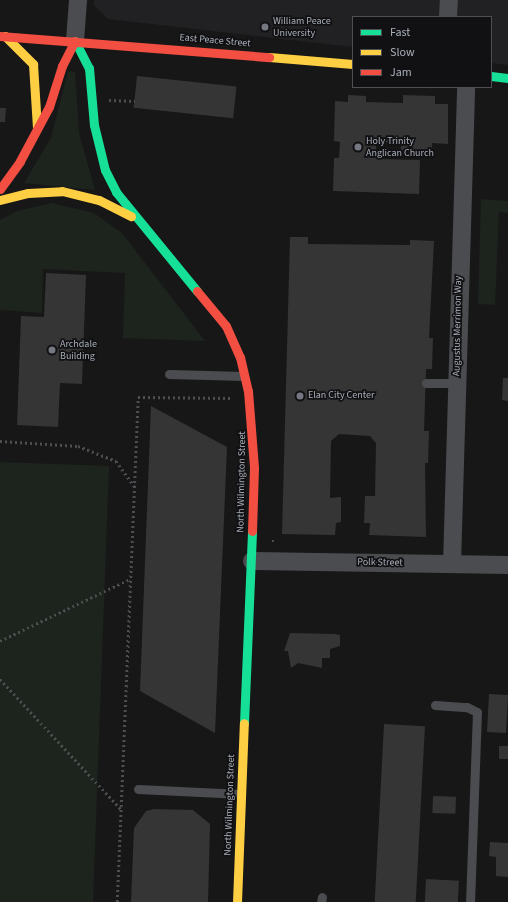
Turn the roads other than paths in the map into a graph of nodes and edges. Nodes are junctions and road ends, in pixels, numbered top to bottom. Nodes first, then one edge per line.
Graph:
1 (78, 0) edge
2 (449, 0) edge
3 (448, 16) edge
4 (2, 36) edge
5 (75, 41) junction
6 (352, 64) edge
7 (492, 76) edge
8 (508, 78) edge
9 (466, 88) edge
10 (37, 128) junction
11 (0, 189) edge
12 (0, 200) edge
13 (138, 219) junction
14 (169, 374) dead end
15 (245, 376) junction
16 (426, 383) dead end
17 (457, 384) junction
18 (252, 561) junction
19 (452, 564) junction
20 (508, 566) edge
21 (435, 705) dead end
22 (138, 788) dead end
23 (241, 794) junction
24 (237, 902) edge
25 (470, 902) edge

1 - 5 street
2 - 3 street
4 - 5 main road, East Peace Street
4 - 10 main road
5 - 6 main road, East Peace Street
5 - 10 main road
5 - 13 main road, North Wilmington Street
7 - 8 main road
9 - 17 street, Augustus Merrimon Way
10 - 11 main road
12 - 13 main road
13 - 15 main road, North Wilmington Street
14 - 15 lane
15 - 18 main road, North Wilmington Street
16 - 17 lane
17 - 19 street, Augustus Merrimon Way
18 - 19 street, Polk Street
18 - 23 main road, North Wilmington Street
19 - 20 street, Polk Street
21 - 25 lane
22 - 23 lane
23 - 24 main road, North Wilmington Street

